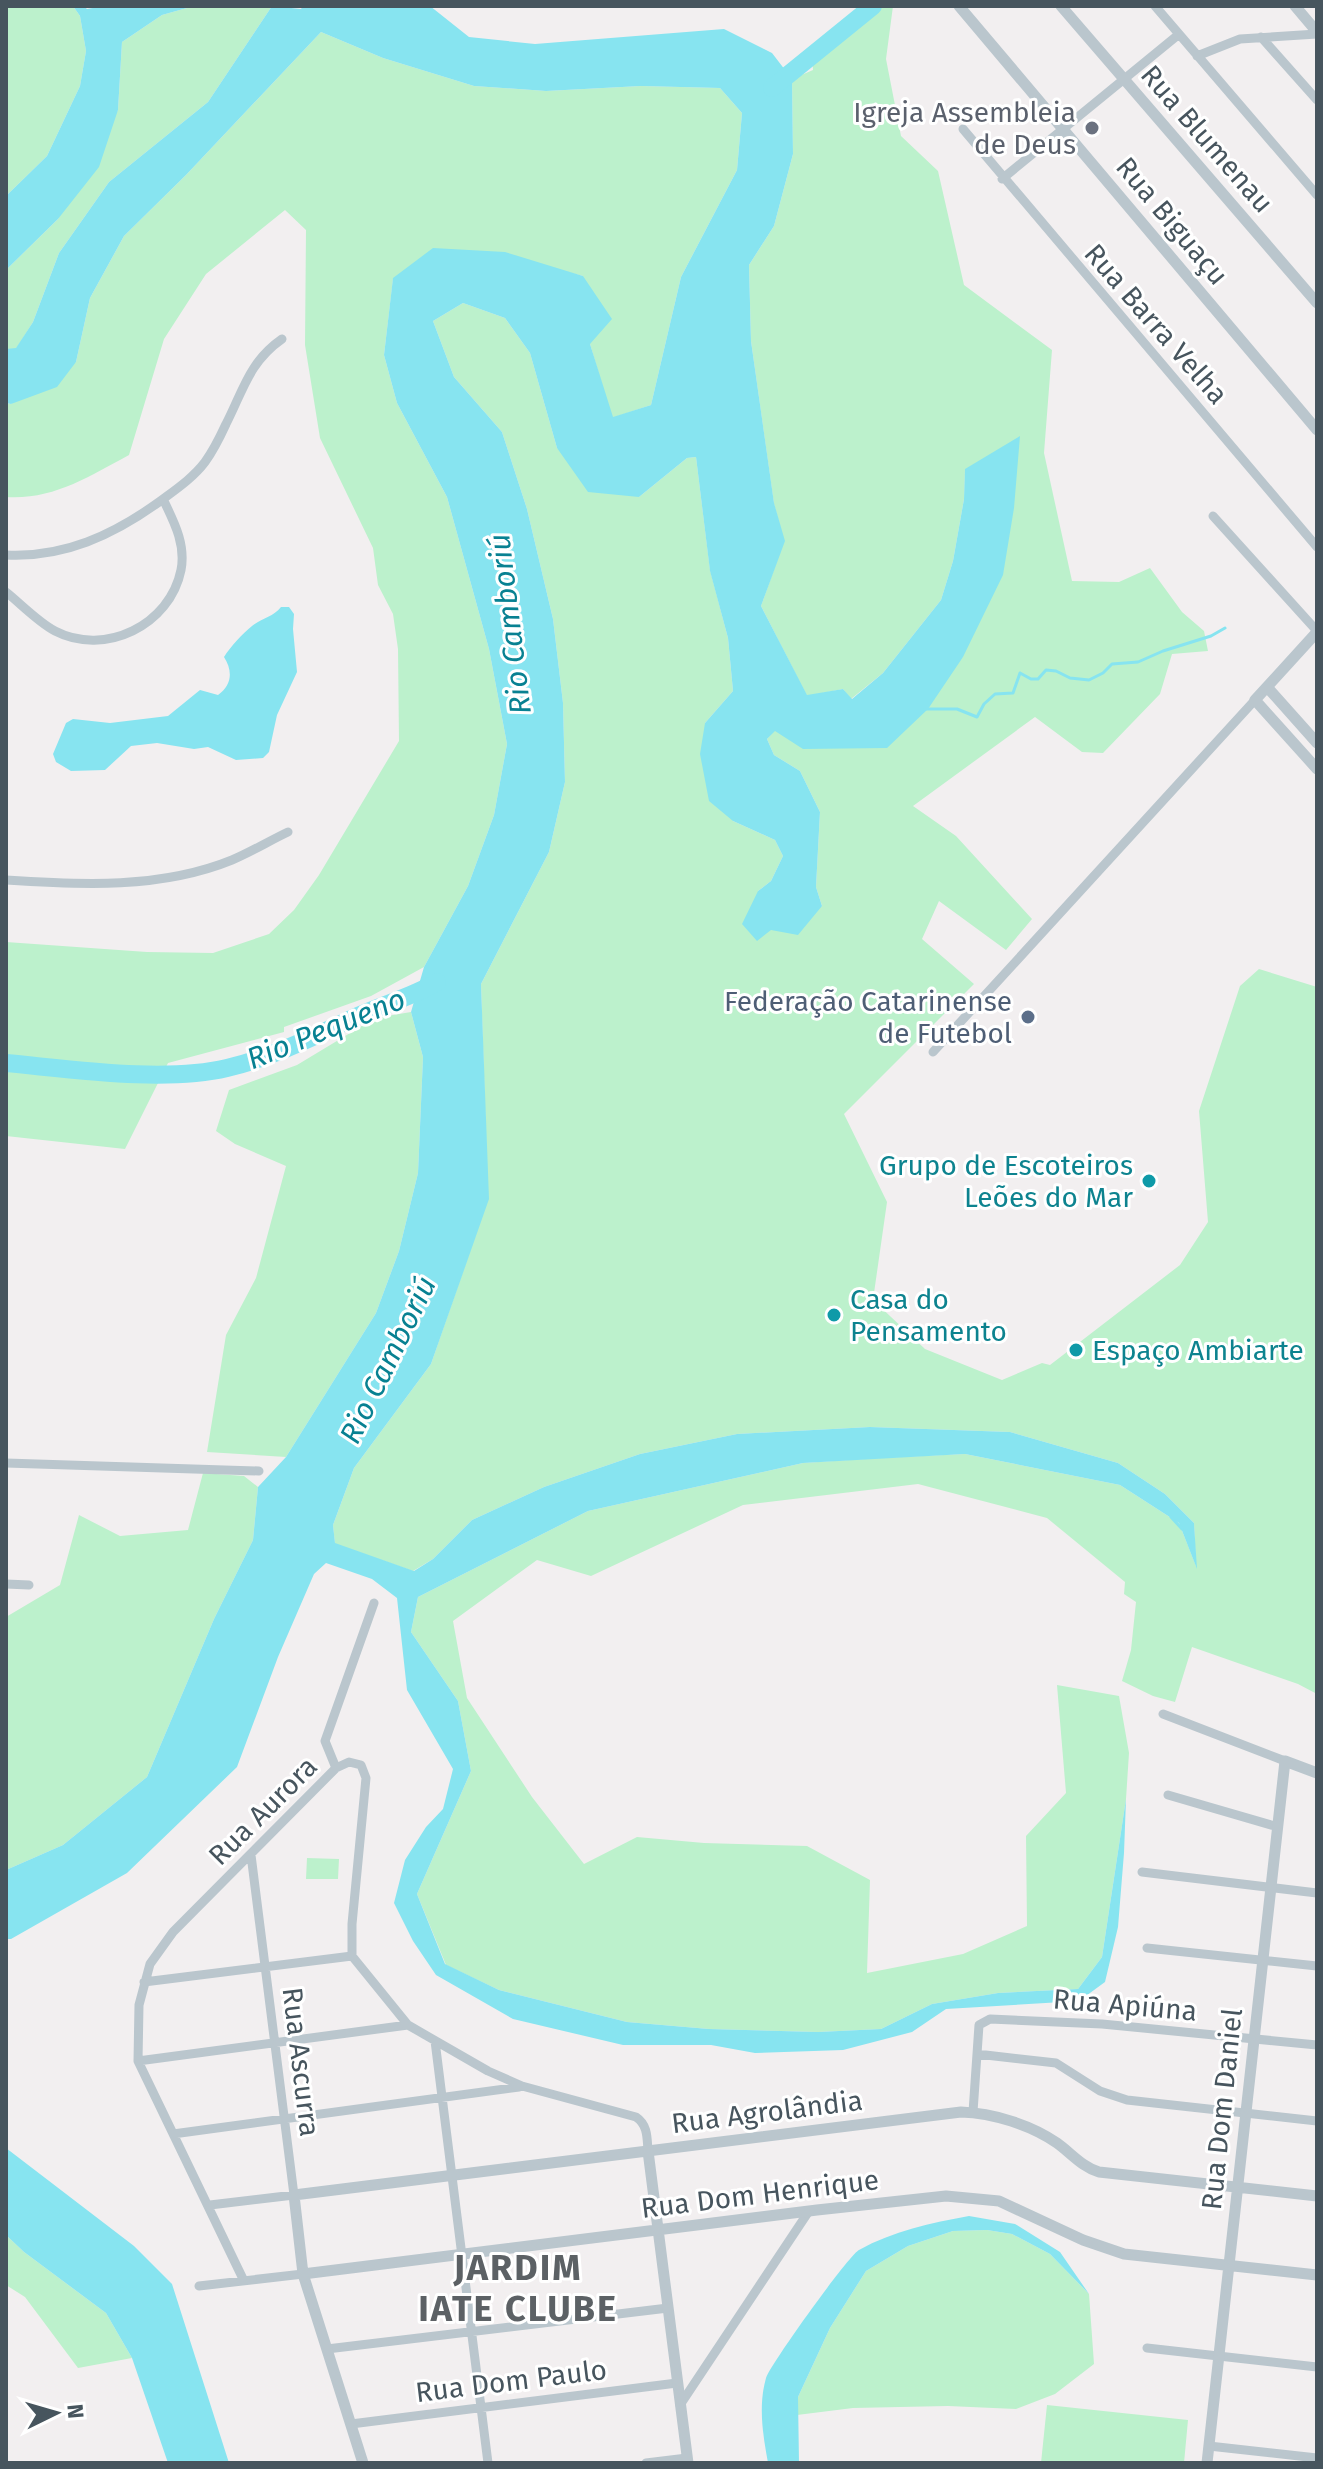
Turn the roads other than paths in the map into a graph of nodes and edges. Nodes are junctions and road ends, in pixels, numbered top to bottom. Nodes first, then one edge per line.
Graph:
1 (959, 6) edge
2 (1061, 6) edge
3 (1155, 6) edge
4 (1295, 6) edge
5 (1317, 33) edge
6 (1178, 35) junction
7 (1261, 37) junction
8 (1197, 56) junction
9 (1124, 79) junction
10 (1317, 100) edge
11 (963, 129) dead end
12 (1063, 129) junction
13 (1002, 179) junction
14 (1317, 195) edge
15 (1317, 303) edge
16 (282, 339) dead end
17 (1317, 430) edge
18 (163, 499) junction
19 (1213, 516) dead end
20 (1317, 547) edge
21 (6, 555) edge
22 (6, 592) edge
23 (1317, 632) edge
24 (1267, 687) junction
25 (1255, 700) junction
26 (1317, 743) edge
27 (1317, 769) edge
28 (288, 832) dead end
29 (6, 880) edge
30 (933, 1052) dead end
31 (6, 1463) edge
32 (259, 1471) dead end
33 (6, 1584) edge
34 (29, 1585) dead end
35 (374, 1603) dead end
36 (1163, 1714) dead end
37 (1285, 1761) junction
38 (336, 1768) junction
39 (1317, 1773) edge
40 (1168, 1795) dead end
41 (1278, 1827) junction
42 (251, 1855) junction
43 (1142, 1872) dead end
44 (1271, 1887) junction
45 (1317, 1893) edge
46 (1147, 1948) dead end
47 (352, 1956) junction
48 (1263, 1960) junction
49 (265, 1966) junction
50 (1317, 1966) edge
51 (144, 1982) junction
52 (408, 2025) junction
53 (1254, 2039) junction
54 (435, 2041) junction
55 (275, 2043) junction
56 (1317, 2045) edge
57 (977, 2054) junction
58 (138, 2061) junction
59 (522, 2086) junction
60 (442, 2097) junction
61 (973, 2112) junction
62 (1246, 2113) junction
63 (284, 2118) junction
64 (1317, 2121) edge
65 (173, 2134) junction
66 (648, 2151) junction
67 (452, 2175) junction
68 (1238, 2187) junction
69 (294, 2195) junction
70 (1317, 2196) edge
71 (210, 2205) junction
72 (809, 2211) junction
73 (658, 2231) junction
74 (462, 2255) junction
75 (1229, 2266) junction
76 (303, 2274) junction
77 (1317, 2275) edge
78 (244, 2281) junction
79 (199, 2286) dead end
80 (668, 2308) junction
81 (472, 2331) junction
82 (1147, 2348) dead end
83 (327, 2349) junction
84 (1219, 2356) junction
85 (1317, 2367) edge
86 (677, 2383) junction
87 (680, 2405) junction
88 (481, 2407) junction
89 (351, 2424) junction
90 (1209, 2446) junction
91 (1317, 2458) edge
92 (687, 2460) edge
93 (363, 2463) edge
94 (488, 2463) edge
95 (646, 2463) edge
96 (1207, 2463) edge

1 - 12 street, Rua Biguaçu
2 - 9 street, Rua Blumenau
3 - 6 street
4 - 5 street
5 - 7 street
6 - 8 street
6 - 9 street
7 - 8 street
7 - 10 street
8 - 14 street
9 - 12 street
9 - 15 street, Rua Blumenau
11 - 13 street, Rua Barra Velha
12 - 13 street
12 - 17 street, Rua Biguaçu
13 - 20 street, Rua Barra Velha
16 - 18 street
18 - 21 street
18 - 22 street
19 - 23 street
23 - 24 street
24 - 25 street
24 - 26 street
25 - 27 street
25 - 30 street
28 - 29 street
31 - 32 street
33 - 34 street
35 - 38 street
36 - 37 street
37 - 39 street
37 - 41 street, Rua Dom Daniel
38 - 42 street, Rua Aurora
38 - 47 street, Rua Aurora
40 - 41 street
41 - 44 street, Rua Dom Daniel
42 - 49 street, Rua Ascurra
42 - 51 street, Rua Aurora
43 - 44 street
44 - 45 street
44 - 48 street, Rua Dom Daniel
46 - 48 street
47 - 49 street
47 - 52 street
48 - 50 street
48 - 53 street, Rua Dom Daniel
49 - 51 street
49 - 55 street, Rua Ascurra
51 - 58 street, Rua Aurora
52 - 54 street
52 - 55 street
53 - 56 street, Rua Apiúna
53 - 57 street, Rua Apiúna
53 - 62 street, Rua Dom Daniel
54 - 59 street
54 - 60 street
55 - 58 street
55 - 63 street, Rua Ascurra
57 - 61 street
57 - 62 street
58 - 65 street, Rua Aurora
59 - 60 street
59 - 66 street
60 - 63 street
60 - 67 street
61 - 66 street, Rua Agrolândia
61 - 68 street, Rua Agrolândia
62 - 64 street
62 - 68 street, Rua Dom Daniel
63 - 65 street
63 - 69 street, Rua Ascurra
65 - 71 street, Rua Aurora
66 - 67 street, Rua Agrolândia
66 - 73 street
67 - 69 street, Rua Agrolândia
67 - 74 street
68 - 70 street, Rua Agrolândia
68 - 75 street, Rua Dom Daniel
69 - 71 street, Rua Agrolândia
69 - 76 street, Rua Ascurra
71 - 78 street, Rua Aurora
72 - 73 street, Rua Dom Henrique
72 - 75 street, Rua Dom Henrique
72 - 87 street
73 - 74 street, Rua Dom Henrique
73 - 80 street
74 - 76 street, Rua Dom Henrique
74 - 81 street
75 - 77 street, Rua Dom Henrique
75 - 84 street, Rua Dom Daniel
76 - 78 street, Rua Dom Henrique
76 - 83 street, Rua Ascurra
78 - 79 street, Rua Dom Henrique
80 - 81 street
80 - 86 street
81 - 83 street
81 - 88 street
82 - 84 street
83 - 89 street, Rua Ascurra
84 - 85 street
84 - 90 street, Rua Dom Daniel
86 - 87 street
86 - 88 street, Rua Dom Paulo
87 - 92 street
88 - 89 street, Rua Dom Paulo
88 - 94 street
89 - 93 street, Rua Ascurra
90 - 91 street
90 - 96 street, Rua Dom Daniel
92 - 95 street

